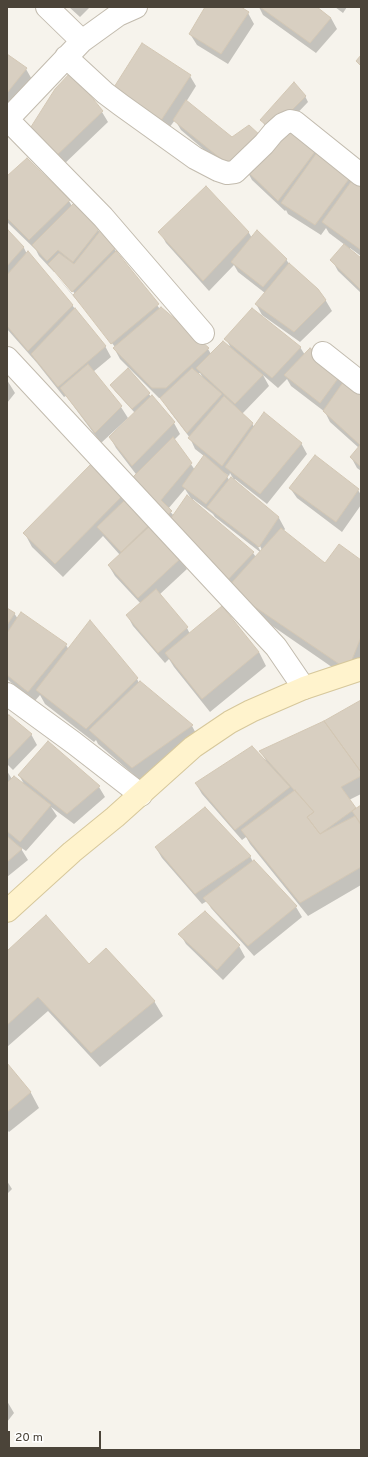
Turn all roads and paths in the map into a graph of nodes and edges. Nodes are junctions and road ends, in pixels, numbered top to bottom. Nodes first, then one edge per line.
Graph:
1 (47, 7) edge
2 (136, 7) edge
3 (82, 41) junction
4 (66, 57) junction
5 (7, 119) edge
6 (361, 175) edge
7 (203, 333) dead end
8 (323, 353) dead end
9 (7, 358) edge
10 (361, 383) edge
11 (361, 669) edge
12 (304, 688) junction
13 (7, 694) edge
14 (141, 794) junction
15 (7, 911) edge

1 - 3 street
2 - 3 street
3 - 4 street
4 - 5 street
4 - 6 street
5 - 7 street
8 - 10 street
9 - 12 street
11 - 12 street
12 - 14 street
13 - 14 street
14 - 15 street

